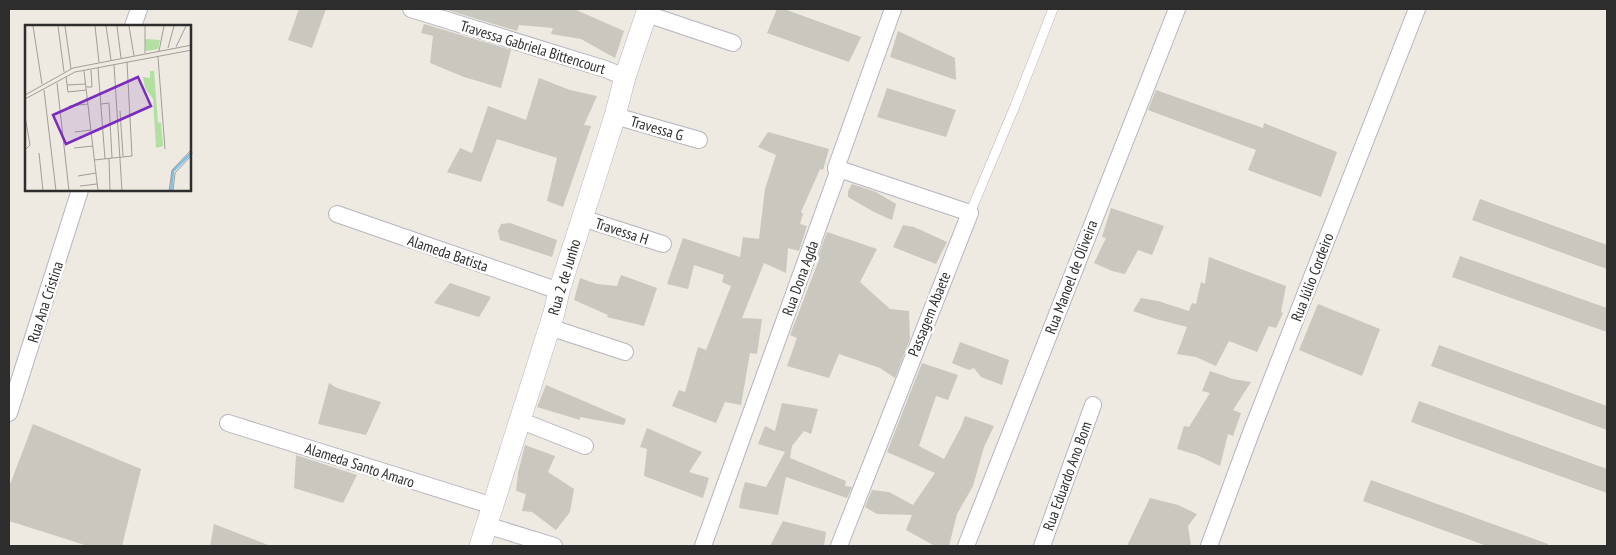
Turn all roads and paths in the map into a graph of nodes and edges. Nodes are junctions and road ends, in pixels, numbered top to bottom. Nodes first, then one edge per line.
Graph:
1 (139, 9) edge
2 (412, 9) edge
3 (893, 9) edge
4 (1053, 9) edge
5 (1177, 9) edge
6 (1417, 9) edge
7 (648, 11) edge
8 (133, 25) edge
9 (733, 43) dead end
10 (625, 77) junction
11 (615, 116) junction
12 (699, 140) dead end
13 (836, 168) junction
14 (80, 191) edge
15 (970, 212) junction
16 (337, 214) dead end
17 (582, 218) junction
18 (663, 244) dead end
19 (559, 291) junction
20 (549, 327) junction
21 (625, 352) dead end
22 (1093, 405) dead end
23 (9, 413) edge
24 (520, 420) junction
25 (228, 423) dead end
26 (585, 446) dead end
27 (489, 516) junction
28 (480, 546) edge
29 (554, 546) edge
30 (703, 546) edge
31 (839, 546) edge
32 (966, 546) edge
33 (1042, 546) edge
34 (1209, 546) edge

1 - 8 street
2 - 10 street, Travessa Gabriela Bittencourt
3 - 13 street, Rua Dona Agda
4 - 15 lane
5 - 32 street, Rua Manoel de Oliveira
6 - 34 street, Rua Júlio Cordeiro
7 - 9 street
7 - 10 street, Rua 2 de Junho
10 - 11 street, Rua 2 de Junho
11 - 12 street, Travessa G
11 - 17 street, Rua 2 de Junho
13 - 15 street
13 - 30 street, Rua Dona Agda
14 - 23 street, Rua Ana Cristina
15 - 31 street, Passagem Abaete
16 - 19 street, Alameda Batista
17 - 18 street, Travessa H
17 - 19 street, Rua 2 de Junho
19 - 20 street, Rua 2 de Junho
20 - 21 street
20 - 24 street, Rua 2 de Junho
22 - 33 street, Rua Eduardo Ano Bom
24 - 26 street
24 - 27 street, Rua 2 de Junho
25 - 27 street, Alameda Santo Amaro
27 - 28 street, Rua 2 de Junho
27 - 29 street, Alameda Santo Amaro

